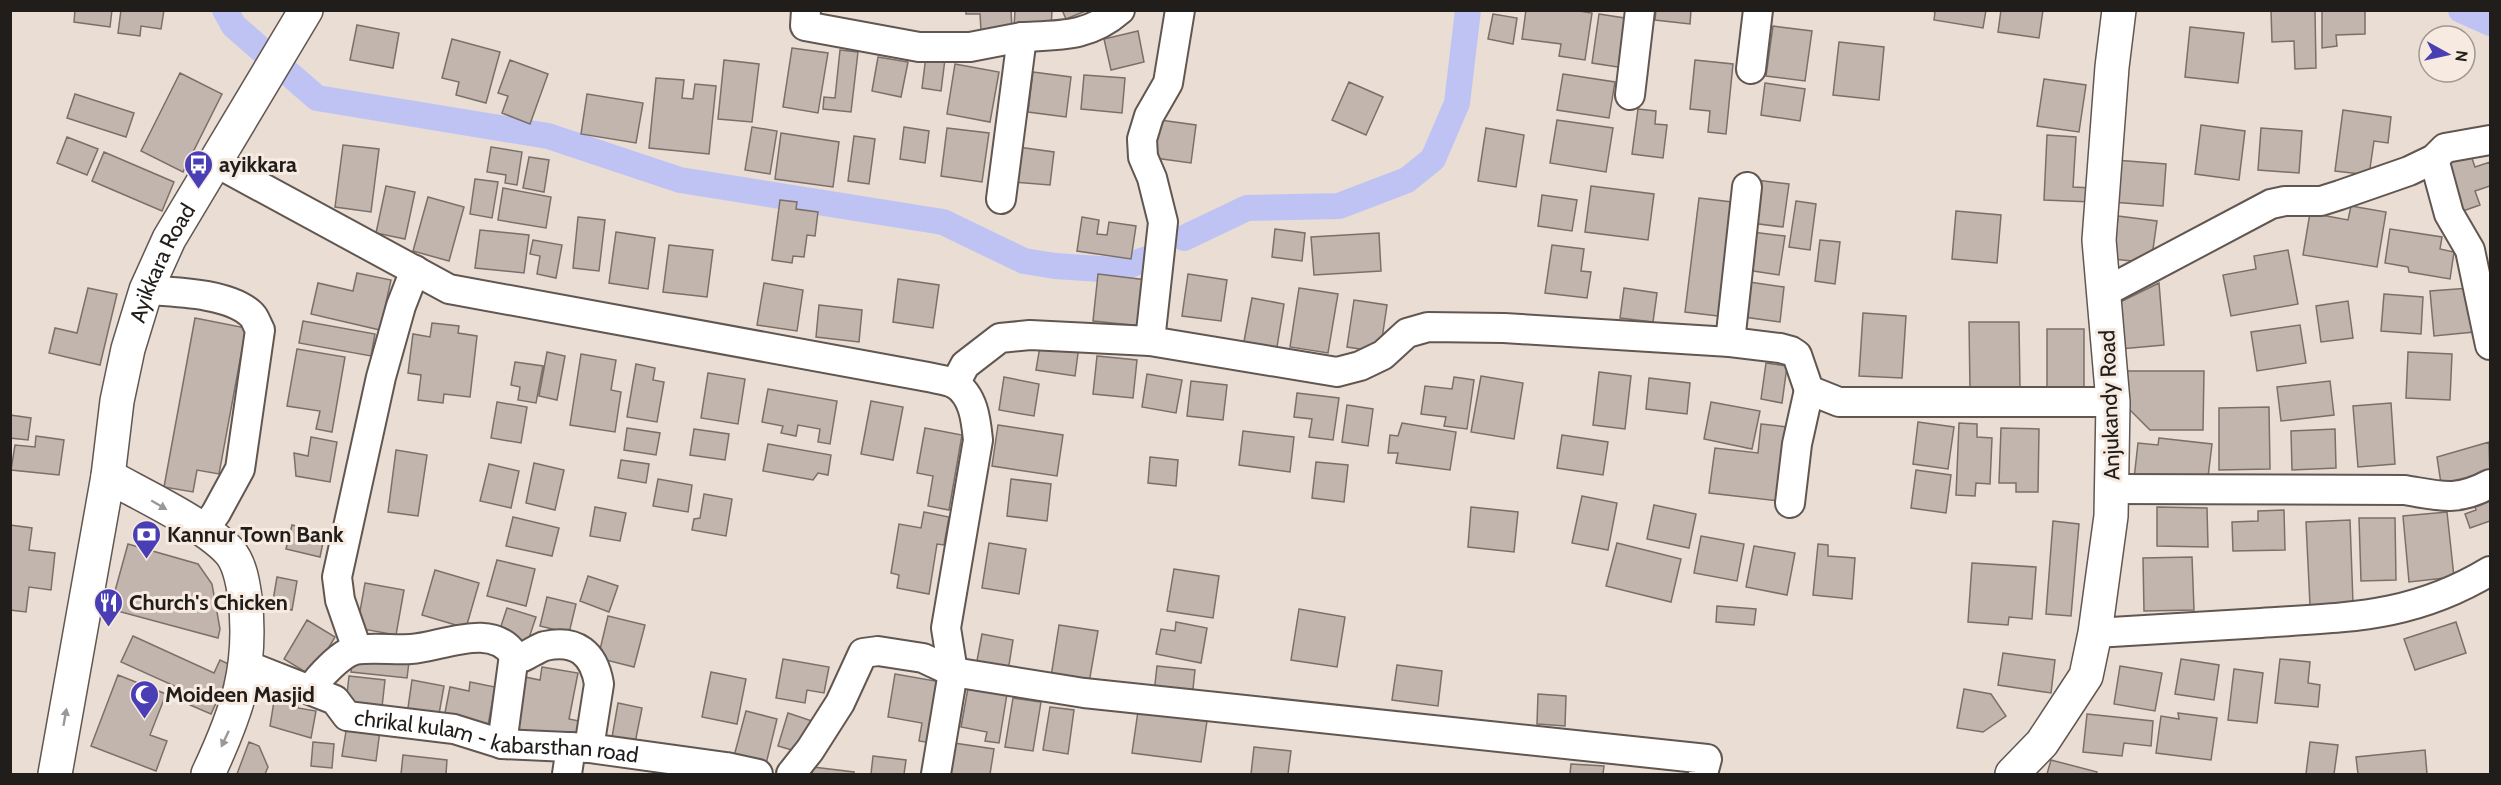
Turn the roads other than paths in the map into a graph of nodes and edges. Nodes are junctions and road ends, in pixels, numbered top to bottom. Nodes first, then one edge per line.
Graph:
1 (806, 10) edge
2 (1120, 10) edge
3 (1180, 10) edge
4 (1641, 10) edge
5 (1758, 10) edge
6 (2119, 10) edge
7 (299, 24) edge
8 (1022, 37) junction
9 (1751, 69) dead end
10 (1630, 95) dead end
11 (2490, 140) edge
12 (2434, 159) junction
13 (215, 162) junction
14 (1747, 187) dead end
15 (1001, 199) dead end
16 (415, 270) junction
17 (146, 290) junction
18 (2103, 293) junction
19 (1150, 341) junction
20 (1730, 342) junction
21 (2490, 345) edge
22 (955, 384) junction
23 (1809, 390) junction
24 (2113, 402) junction
25 (108, 476) junction
26 (2490, 484) edge
27 (2112, 489) junction
28 (1790, 503) dead end
29 (203, 531) junction
30 (2490, 571) edge
31 (2095, 633) junction
32 (357, 650) junction
33 (514, 655) junction
34 (246, 665) junction
35 (953, 672) junction
36 (310, 689) junction
37 (501, 744) junction
38 (576, 757) edge
39 (55, 774) edge
40 (208, 774) edge
41 (758, 774) edge
42 (791, 774) edge
43 (936, 774) edge
44 (1704, 774) edge
45 (2012, 774) edge

1 - 8 street
2 - 8 street
3 - 19 street
4 - 10 street
5 - 9 street
6 - 18 main road, Anjukandy Road
7 - 13 main road, Ayikkara Road
8 - 15 street
11 - 12 street
12 - 18 street
12 - 21 street
13 - 16 street
13 - 17 main road, Ayikkara Road
14 - 20 street
16 - 22 street
16 - 32 street
17 - 25 main road, Ayikkara Road
17 - 29 street
18 - 24 main road, Anjukandy Road
19 - 20 street
19 - 22 street
20 - 23 street
22 - 35 street
23 - 24 street
23 - 28 street
24 - 27 main road, Anjukandy Road
25 -> 29 main road
39 -> 25 main road, Ayikkara Road
26 - 27 street
27 - 31 main road, Anjukandy Road
29 - 34 main road
30 - 31 street
31 - 45 main road, Anjukandy Road
32 - 33 street
32 - 36 street
33 - 37 street
33 - 38 street
34 - 36 street, chrikal kulam - kabarsthan road
34 -> 40 main road
35 - 42 street
35 - 43 street
35 - 44 street
36 - 37 street, chrikal kulam - kabarsthan road
37 - 38 street, chrikal kulam - kabarsthan road
38 - 41 street, chrikal kulam - kabarsthan road

